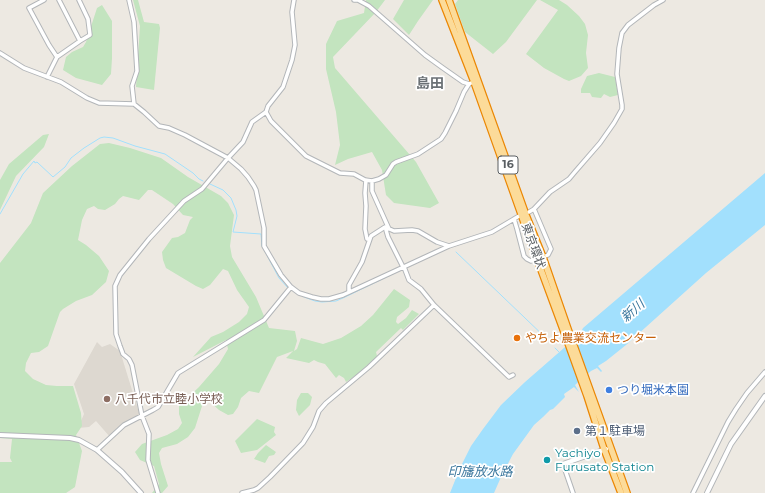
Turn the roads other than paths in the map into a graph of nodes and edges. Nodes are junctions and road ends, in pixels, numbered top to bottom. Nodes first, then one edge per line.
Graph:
1 (44, 0) edge
2 (59, 0) edge
3 (79, 0) edge
4 (129, 0) edge
5 (294, 0) edge
6 (354, 0) edge
7 (442, 0) edge
8 (449, 0) edge
9 (655, 0) edge
10 (663, 0) edge
11 (654, 5) junction
12 (80, 41) junction
13 (0, 54) edge
14 (57, 57) junction
15 (473, 73) junction
16 (47, 77) junction
17 (471, 83) junction
18 (134, 104) junction
19 (266, 112) junction
20 (493, 128) junction
21 (228, 158) junction
22 (366, 180) junction
23 (372, 180) junction
24 (534, 210) junction
25 (529, 212) dead end
26 (519, 216) dead end
27 (514, 219) junction
28 (388, 229) junction
29 (369, 239) junction
30 (449, 246) junction
31 (543, 257) junction
32 (537, 259) junction
33 (403, 267) junction
34 (292, 287) junction
35 (349, 292) junction
36 (434, 304) junction
37 (566, 330) junction
38 (765, 372) edge
39 (513, 375) dead end
40 (765, 396) edge
41 (142, 416) junction
42 (0, 435) edge
43 (607, 448) junction
44 (97, 450) junction
45 (563, 464) joint
46 (141, 493) edge
47 (158, 493) edge
48 (242, 493) edge
49 (573, 493) edge
50 (621, 493) edge
51 (628, 493) edge
52 (693, 493) edge
53 (707, 493) edge

1 - 14 street
2 - 12 street
3 - 12 street
4 - 18 street
5 - 19 street
6 - 17 street
7 - 15 highway, 東京環状 / 16
8 - 15 highway, 東京環状 / 16
9 - 11 street
10 - 11 street
11 - 24 street
12 - 14 street
13 - 16 street
14 - 16 street
15 - 17 highway, 東京環状 / 16
15 - 20 highway, 東京環状 / 16
16 - 18 street
17 - 20 highway, 東京環状 / 16
17 - 23 street
18 - 21 street
19 - 21 street
19 - 22 street
20 - 31 highway, 東京環状 / 16
20 - 32 highway, 東京環状 / 16
21 - 34 street
21 - 41 street
22 - 23 street
22 - 29 street
23 - 28 street
24 - 25 street
24 - 31 street
26 - 27 street
27 - 30 street
27 - 32 street
28 - 29 street
28 - 30 street
28 - 33 street
29 - 35 street
30 - 33 street
31 - 37 highway, 東京環状 / 16
32 - 37 highway, 東京環状 / 16
33 - 35 street
33 - 36 street
34 - 35 street
34 - 41 street
36 - 39 street
36 - 48 street
37 - 43 highway, 東京環状 / 16
38 - 52 street
40 - 53 street
41 - 44 street
41 - 47 street
42 - 44 street
43 - 45 street
43 - 50 highway, 東京環状 / 16
43 - 51 highway, 東京環状 / 16
44 - 46 street
45 - 49 street

